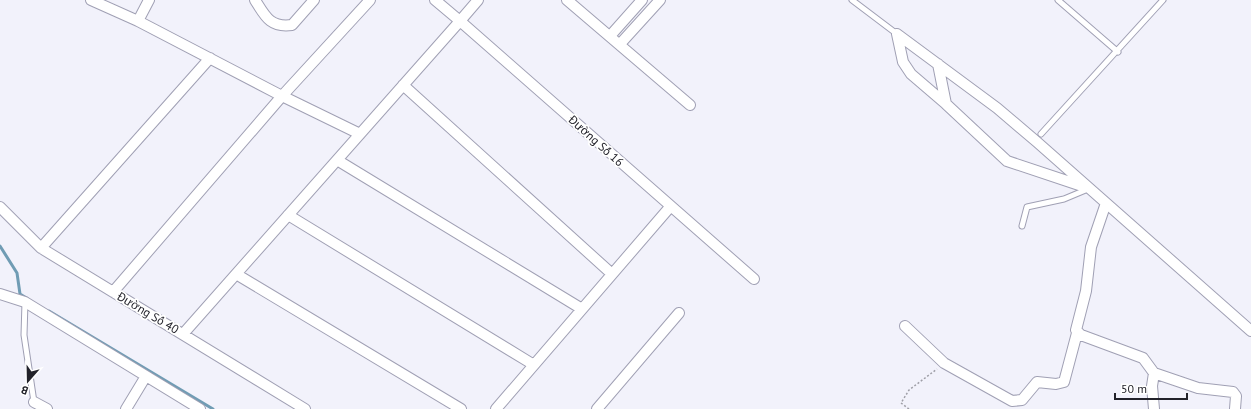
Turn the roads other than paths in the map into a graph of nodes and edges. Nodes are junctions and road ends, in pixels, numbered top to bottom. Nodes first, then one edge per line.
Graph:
1 (91, 0) edge
2 (149, 0) edge
3 (254, 0) edge
4 (314, 0) edge
5 (370, 0) edge
6 (435, 0) edge
7 (478, 0) edge
8 (567, 0) edge
9 (642, 0) edge
10 (660, 0) edge
11 (852, 0) edge
12 (1058, 0) edge
13 (1163, 0) edge
14 (138, 21) junction
15 (460, 21) junction
16 (897, 34) junction
17 (610, 36) junction
18 (620, 44) junction
19 (1118, 52) junction
20 (210, 58) junction
21 (938, 64) junction
22 (403, 85) junction
23 (282, 96) junction
24 (946, 104) junction
25 (690, 105) dead end
26 (360, 134) junction
27 (1041, 134) dead end
28 (337, 160) junction
29 (1089, 188) junction
30 (1106, 203) junction
31 (0, 207) edge
32 (670, 207) junction
33 (288, 216) junction
34 (1022, 226) dead end
35 (41, 248) junction
36 (236, 274) junction
37 (612, 274) junction
38 (754, 279) dead end
39 (113, 292) junction
40 (0, 294) edge
41 (25, 302) junction
42 (582, 309) junction
43 (678, 313) dead end
44 (905, 326) dead end
45 (1251, 330) edge
46 (1077, 333) junction
47 (183, 334) junction
48 (534, 365) junction
49 (1154, 373) junction
50 (146, 376) junction
51 (34, 406) edge
52 (47, 409) edge
53 (126, 409) edge
54 (200, 409) edge
55 (305, 409) edge
56 (461, 409) edge
57 (496, 409) edge
58 (597, 409) edge
59 (1154, 409) edge
60 (1235, 409) edge

1 - 14 street
2 - 14 street
3 - 4 street
5 - 23 street
6 - 15 street, Đường Số 16
7 - 15 street
8 - 17 street
9 - 17 street
10 - 18 street
11 - 16 lane
12 - 19 lane
13 - 19 lane
14 - 20 street
15 - 22 street
15 - 32 street, Đường Số 16
16 - 21 street
16 - 24 street
17 - 18 street
18 - 25 street
19 - 27 lane
20 - 23 street
20 - 35 street
21 - 24 street
21 - 29 street
22 - 26 street
22 - 37 street
23 - 26 street
23 - 39 street
24 - 29 street
26 - 28 street
28 - 33 street
28 - 42 street
29 - 30 street
29 - 34 lane
30 - 45 street
30 - 46 street
31 - 35 street, Đường Số 40
32 - 37 street
32 - 38 street, Đường Số 16
33 - 36 street
33 - 48 street
35 - 39 street, Đường Số 40
36 - 47 street
36 - 56 street
37 - 42 street
39 - 47 street, Đường Số 40
40 - 41 street
41 - 50 street
41 - 51 lane
42 - 48 street
43 - 58 street
44 - 46 street
46 - 49 street
47 - 55 street, Đường Số 40
48 - 57 street
49 - 59 street
49 - 60 street
50 - 53 street
50 - 54 street
51 - 52 street

